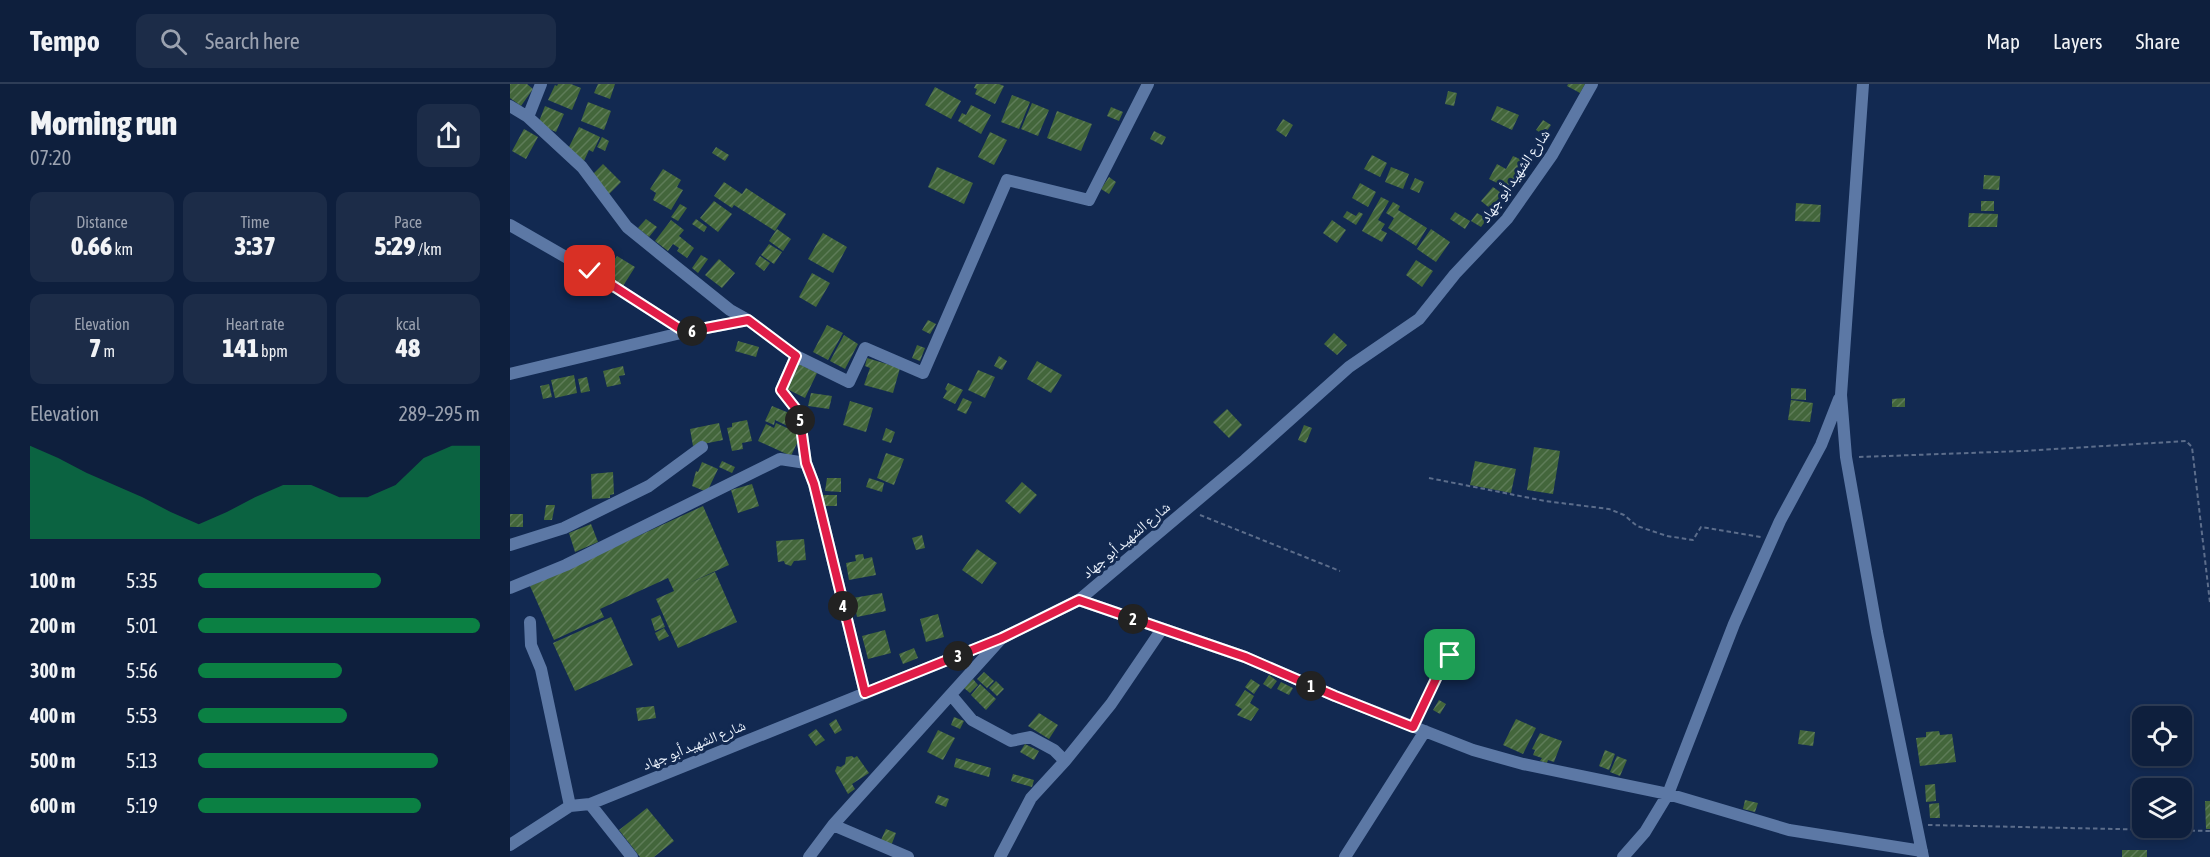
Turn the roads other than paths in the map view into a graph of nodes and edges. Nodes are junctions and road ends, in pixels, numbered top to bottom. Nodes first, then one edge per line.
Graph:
1 (541, 84) edge
2 (1148, 84) edge
3 (1592, 84) edge
4 (1863, 84) edge
5 (510, 106) edge
6 (528, 117) junction
7 (510, 225) edge
8 (748, 320) junction
9 (685, 332) junction
10 (796, 356) junction
11 (510, 374) edge
12 (1841, 395) junction
13 (702, 447) dead end
14 (806, 463) junction
15 (510, 545) edge
16 (510, 588) edge
17 (1079, 600) junction
18 (530, 622) dead end
19 (1162, 629) junction
20 (1002, 638) junction
21 (865, 693) junction
22 (951, 695) junction
23 (1419, 729) junction
24 (1065, 761) junction
25 (1668, 794) junction
26 (590, 804) junction
27 (570, 806) junction
28 (833, 825) junction
29 (510, 845) edge
30 (1922, 854) edge
31 (632, 857) edge
32 (809, 857) edge
33 (908, 857) edge
34 (1000, 857) edge
35 (1345, 857) edge
36 (1623, 857) edge

1 - 6 street
2 - 10 street
3 - 17 street, شارع الشهيد أبو جهاد
4 - 12 street
5 - 6 street
6 - 8 street
7 - 9 street
8 - 9 street
8 - 10 street
9 - 11 street
10 - 14 street
12 - 25 street
12 - 30 street
13 - 15 street
14 - 16 street
14 - 21 street
17 - 19 street
17 - 20 street, شارع الشهيد أبو جهاد
18 - 27 street
19 - 23 street
19 - 24 street
20 - 21 street, شارع الشهيد أبو جهاد
20 - 22 street
21 - 26 street, شارع الشهيد أبو جهاد
22 - 24 street
22 - 28 street
23 - 25 street
23 - 35 street
24 - 34 street
25 - 30 street
25 - 36 street
26 - 27 street, شارع الشهيد أبو جهاد
26 - 31 street
27 - 29 street, شارع الشهيد أبو جهاد
28 - 32 street
28 - 33 street

